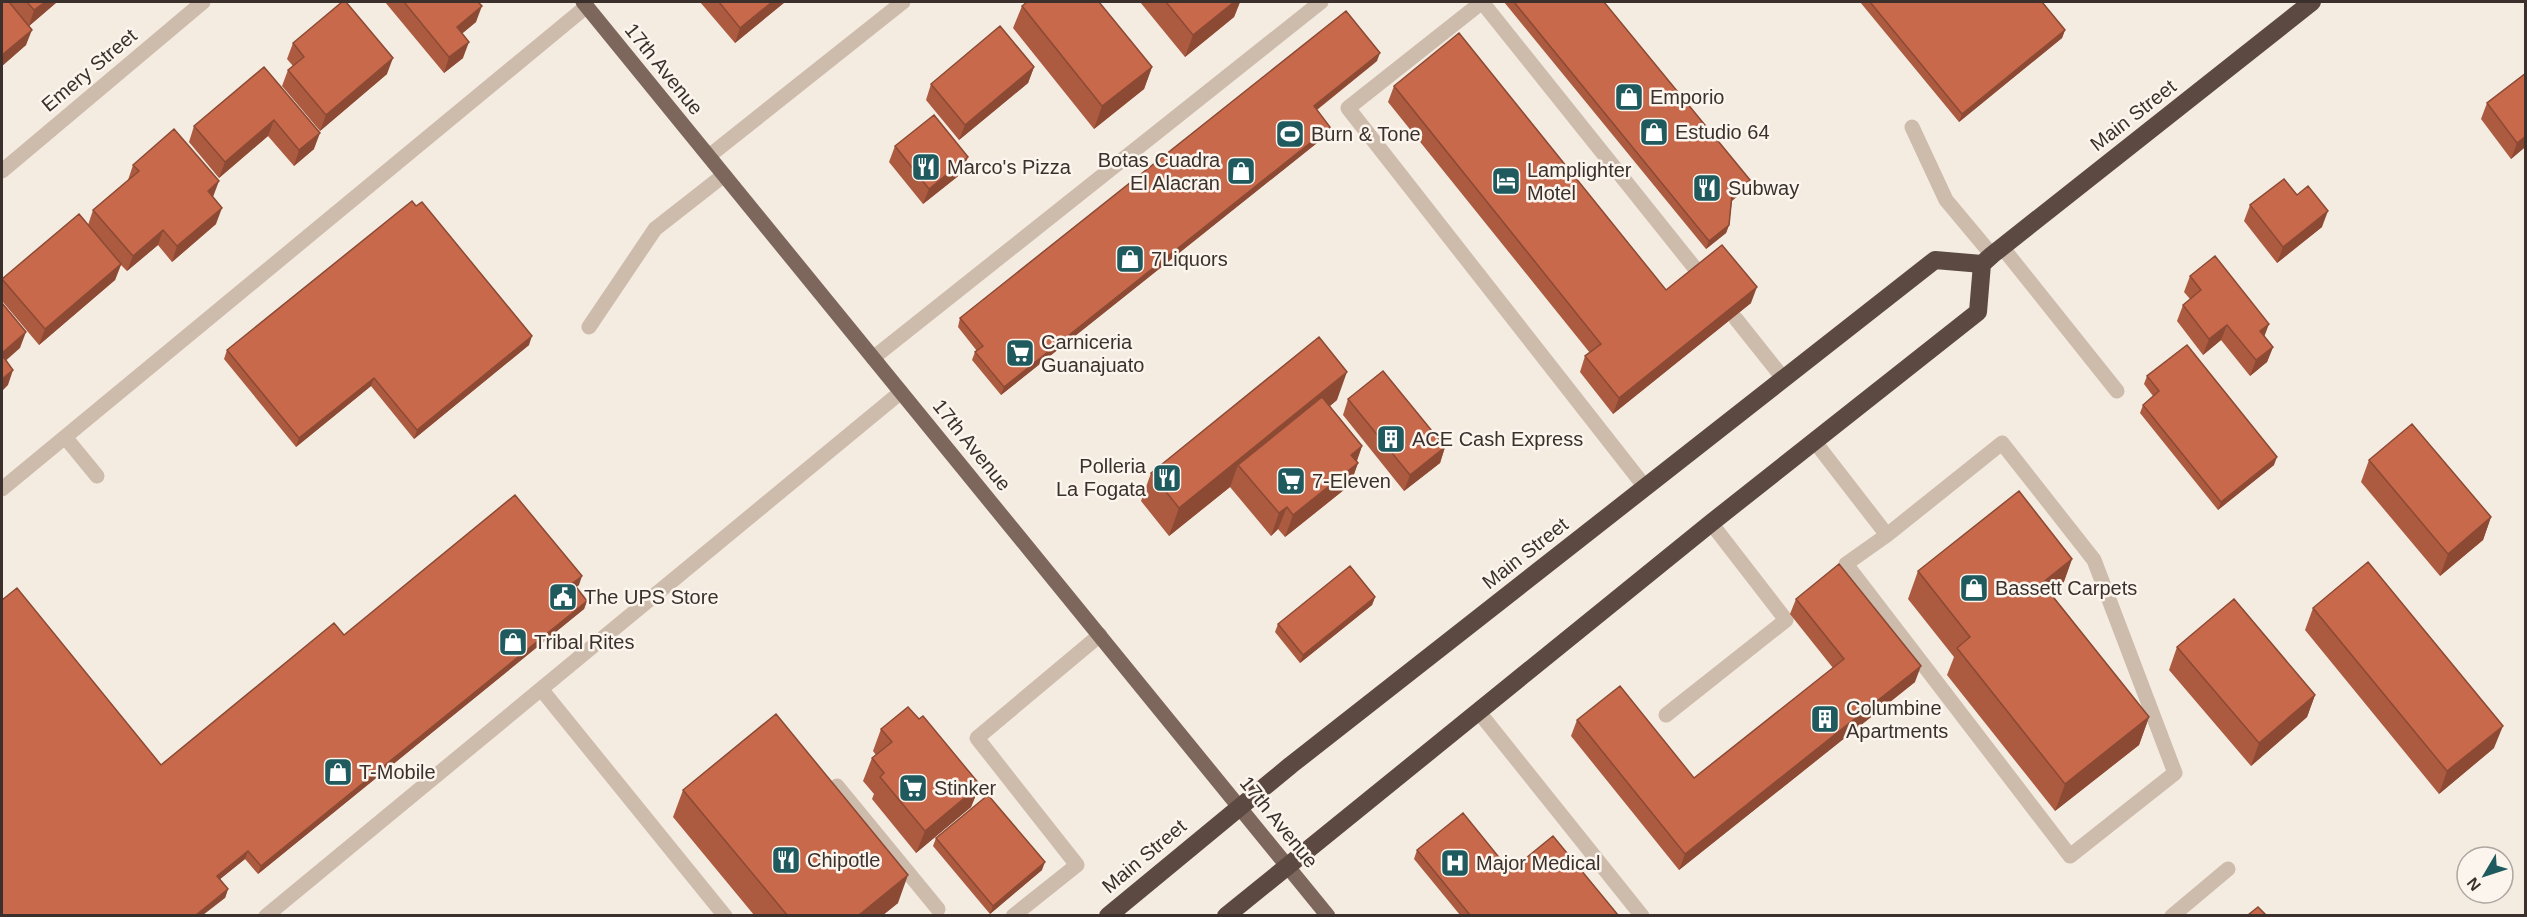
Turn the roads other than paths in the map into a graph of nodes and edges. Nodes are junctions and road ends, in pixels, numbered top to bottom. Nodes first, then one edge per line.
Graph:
1 (203, 2) edge
2 (903, 2) edge
3 (1321, 2) edge
4 (2312, 2) edge
5 (585, 4) edge
6 (1912, 128) dead end
7 (709, 156) junction
8 (2, 171) edge
9 (724, 175) junction
10 (1992, 256) junction
11 (1698, 272) edge
12 (1736, 319) edge
13 (589, 327) dead end
14 (873, 358) junction
15 (1784, 378) junction
16 (2117, 391) dead end
17 (901, 392) junction
18 (65, 437) junction
19 (1815, 442) junction
20 (97, 476) dead end
21 (1645, 487) junction
22 (2, 489) edge
23 (1711, 523) junction
24 (1887, 536) junction
25 (1100, 635) junction
26 (541, 689) junction
27 (1478, 711) junction
28 (1666, 715) dead end
29 (837, 786) edge
30 (1239, 806) junction
31 (1286, 866) junction
32 (2228, 869) dead end
33 (937, 913) edge
34 (266, 915) edge
35 (725, 915) edge
36 (1013, 915) edge
37 (1108, 915) edge
38 (1226, 915) edge
39 (1328, 915) edge
40 (1642, 915) edge
41 (2172, 915) edge

1 - 8 street, Emery Street
2 - 7 street
3 - 14 street
4 - 10 highway, Main Street
5 - 7 main road, 17th Avenue
5 - 18 street
6 - 10 street
7 - 9 main road, 17th Avenue
9 - 13 street
9 - 14 main road, 17th Avenue
10 - 15 highway, Main Street
10 - 16 street
10 - 19 highway
11 - 21 street
12 - 15 street
14 - 17 main road, 17th Avenue
15 - 21 highway, Main Street
17 - 25 main road, 17th Avenue
17 - 26 street
18 - 20 street
18 - 22 street
19 - 23 highway
19 - 24 street
21 - 30 highway, Main Street
23 - 27 highway
23 - 28 street
24 - 24 street
25 - 30 main road, 17th Avenue
25 - 36 street
26 - 34 street
26 - 35 street
27 - 31 highway
27 - 40 street
29 - 33 street
30 - 31 main road, 17th Avenue
30 - 37 highway, Main Street
31 - 38 highway
31 - 39 main road, 17th Avenue
32 - 41 street

